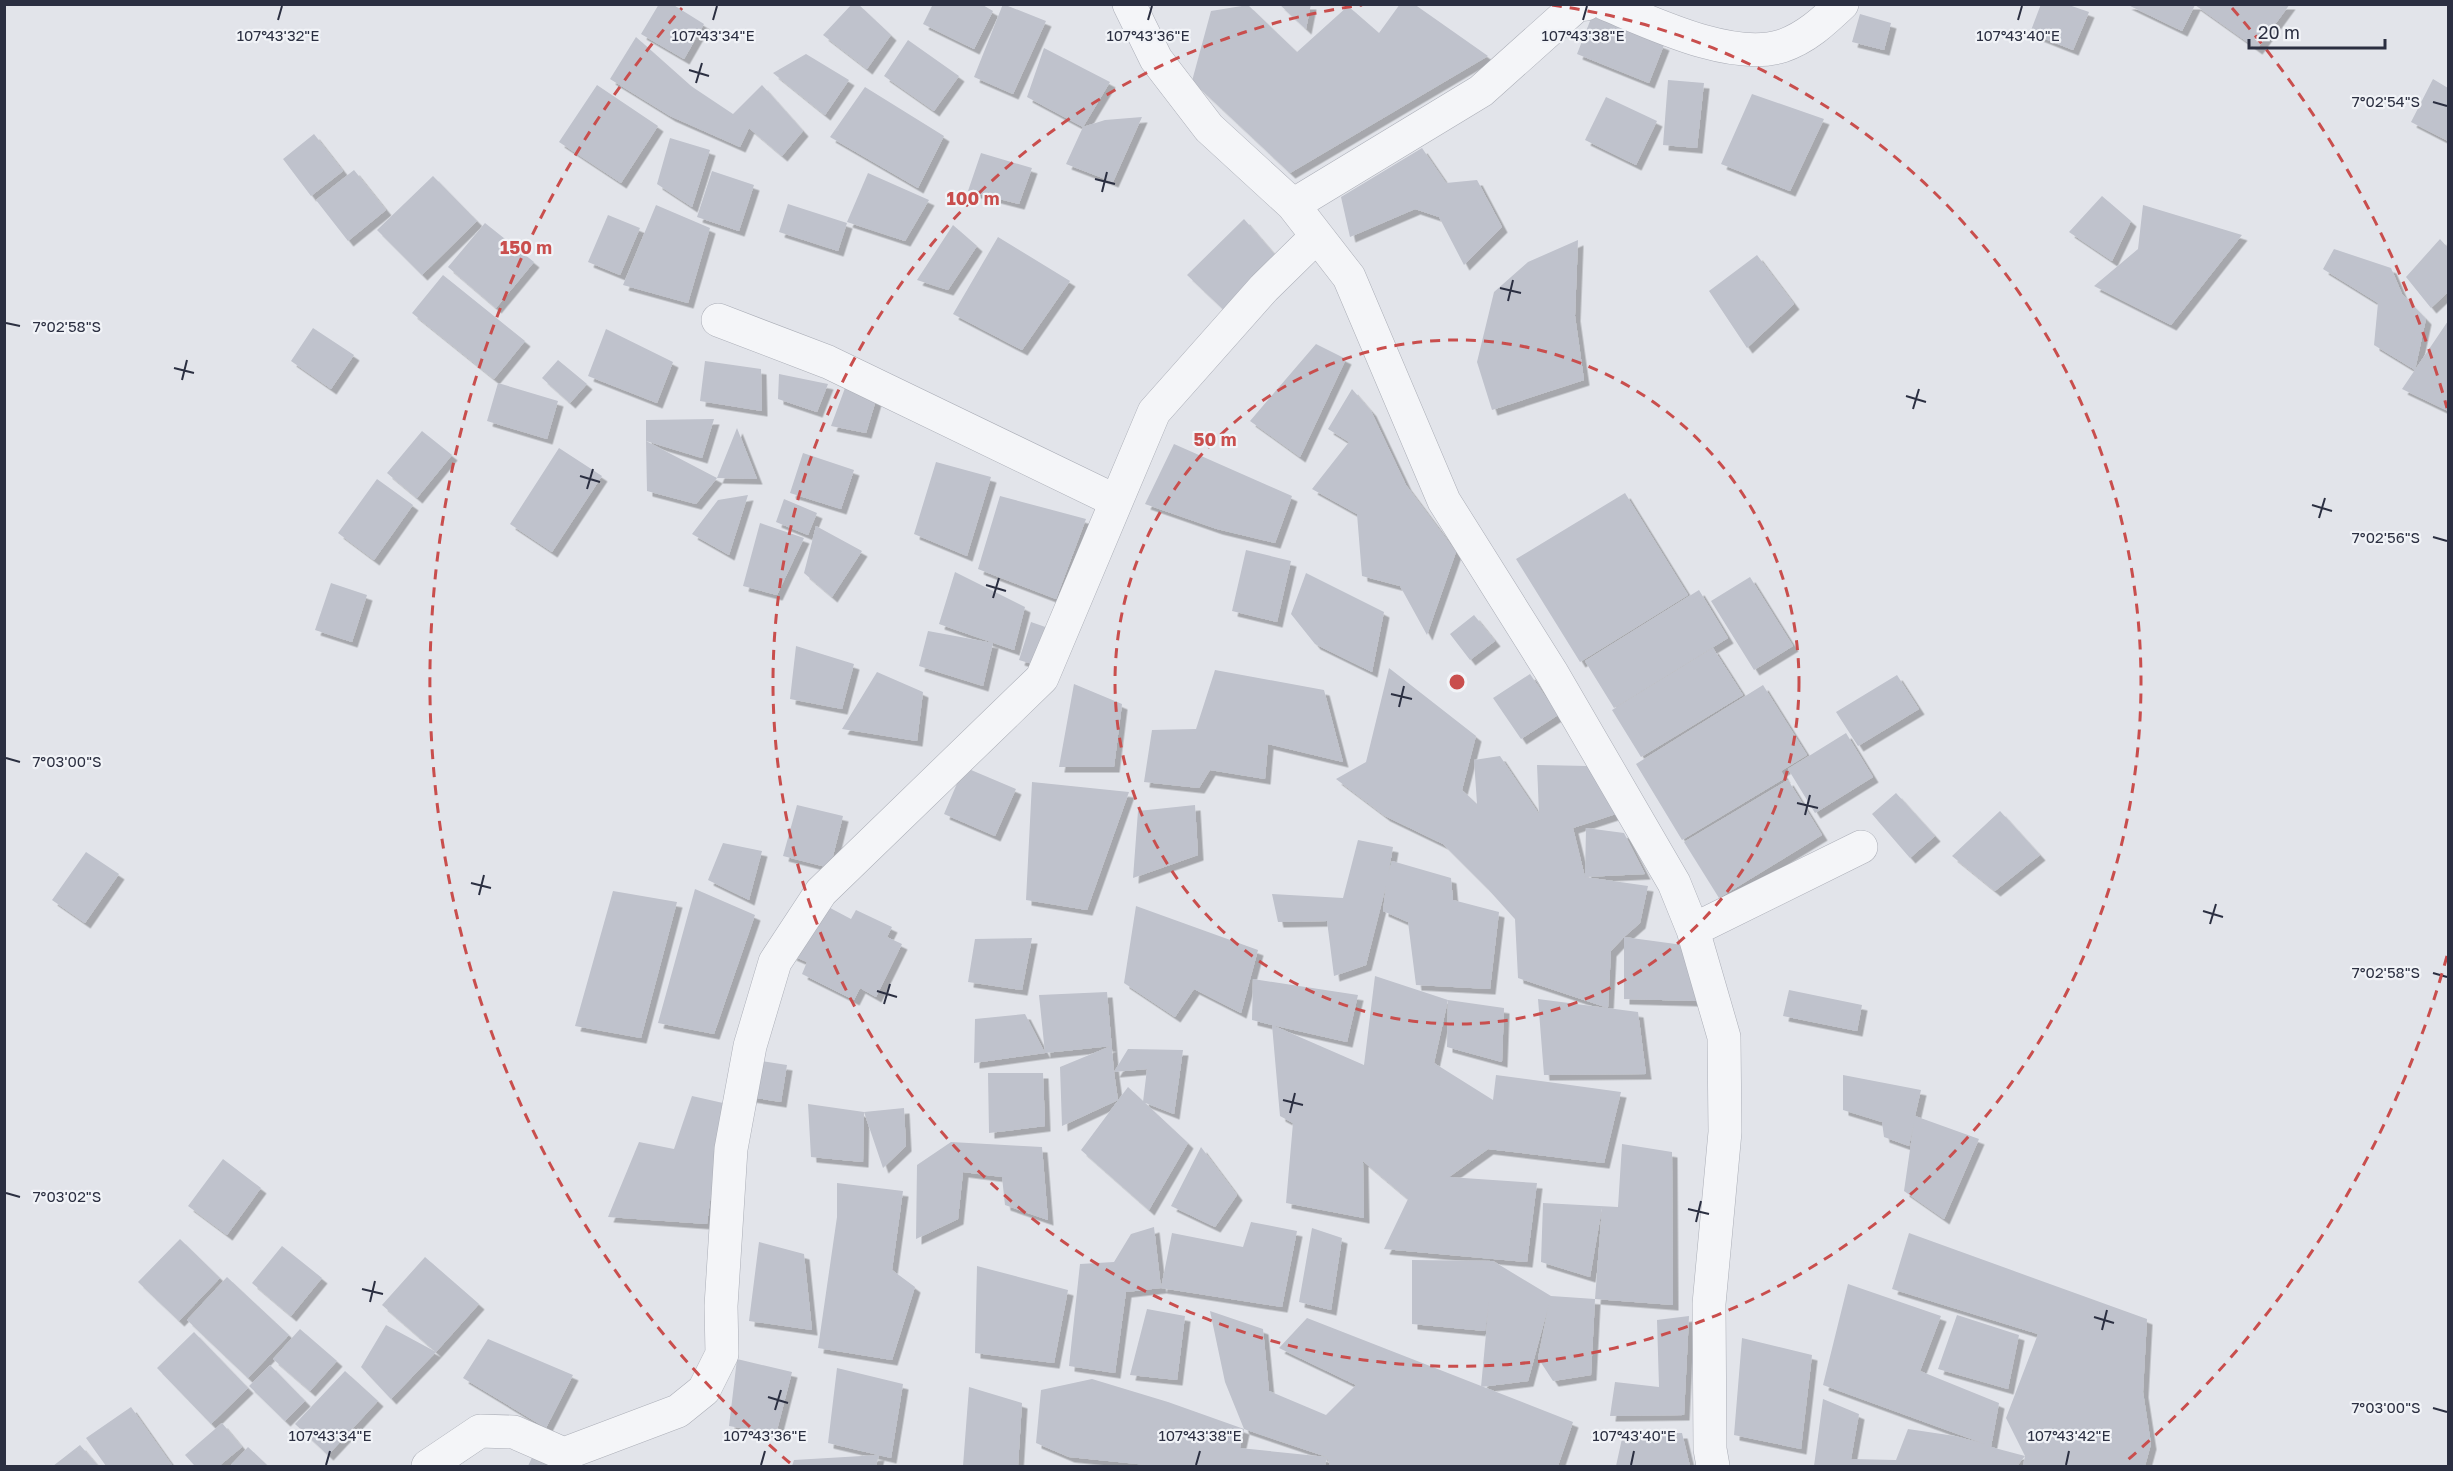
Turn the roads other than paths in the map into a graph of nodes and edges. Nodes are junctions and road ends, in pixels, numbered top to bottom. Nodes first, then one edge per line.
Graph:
1 (1129, 4) edge
2 (1586, 4) edge
3 (1606, 4) edge
4 (1842, 4) edge
5 (1293, 206) junction
6 (1317, 236) junction
7 (718, 320) dead end
8 (1116, 501) junction
9 (1861, 847) dead end
10 (1693, 930) junction
11 (428, 1467) edge
12 (1713, 1467) edge

1 - 5 street
2 - 5 street
3 - 4 street
5 - 6 street
6 - 8 street
6 - 10 street
7 - 8 street
8 - 11 street
9 - 10 street
10 - 12 street

